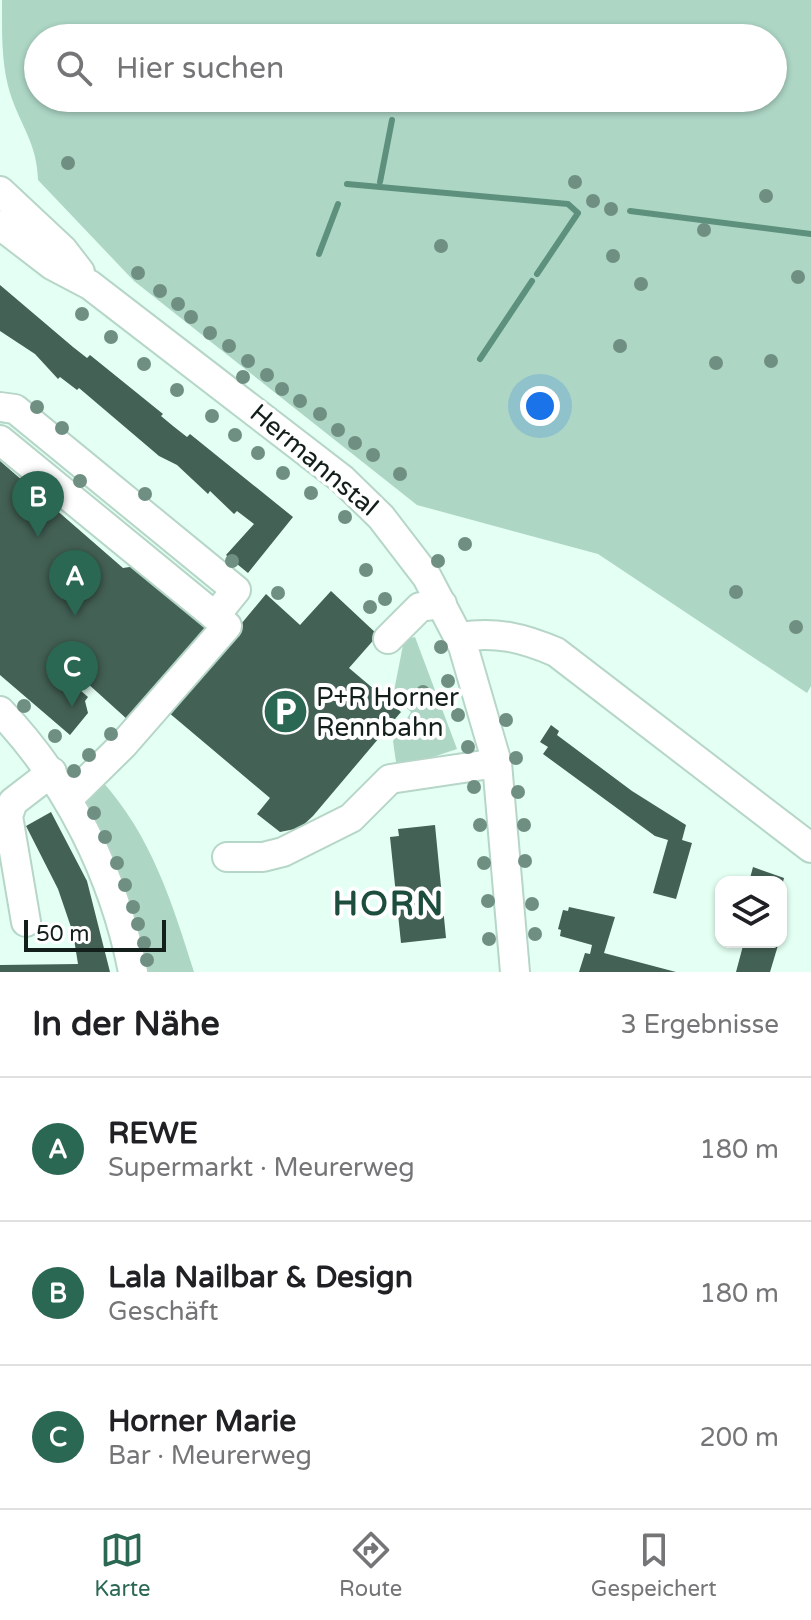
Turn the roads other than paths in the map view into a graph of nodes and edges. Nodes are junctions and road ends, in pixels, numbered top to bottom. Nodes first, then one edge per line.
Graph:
1 (0, 191) edge
2 (0, 225) edge
3 (90, 285) junction
4 (0, 407) edge
5 (0, 440) edge
6 (442, 604) junction
7 (215, 616) junction
8 (460, 637) junction
9 (388, 639) dead end
10 (0, 711) edge
11 (497, 763) junction
12 (52, 772) junction
13 (68, 799) junction
14 (811, 848) edge
15 (227, 857) dead end
16 (26, 922) dead end
17 (133, 972) edge
18 (515, 972) edge

1 - 3 street, Hermannstal
2 - 3 street, Hermannstal
3 - 6 street, Hermannstal
4 - 7 street
5 - 7 street
6 - 8 street, Hermannstal
6 - 9 street
7 - 13 street
8 - 11 street, Hermannstal
8 - 14 street
10 - 12 street
11 - 15 street
11 - 18 street, Hermannstal
12 - 13 street
12 - 16 street
13 - 17 street

